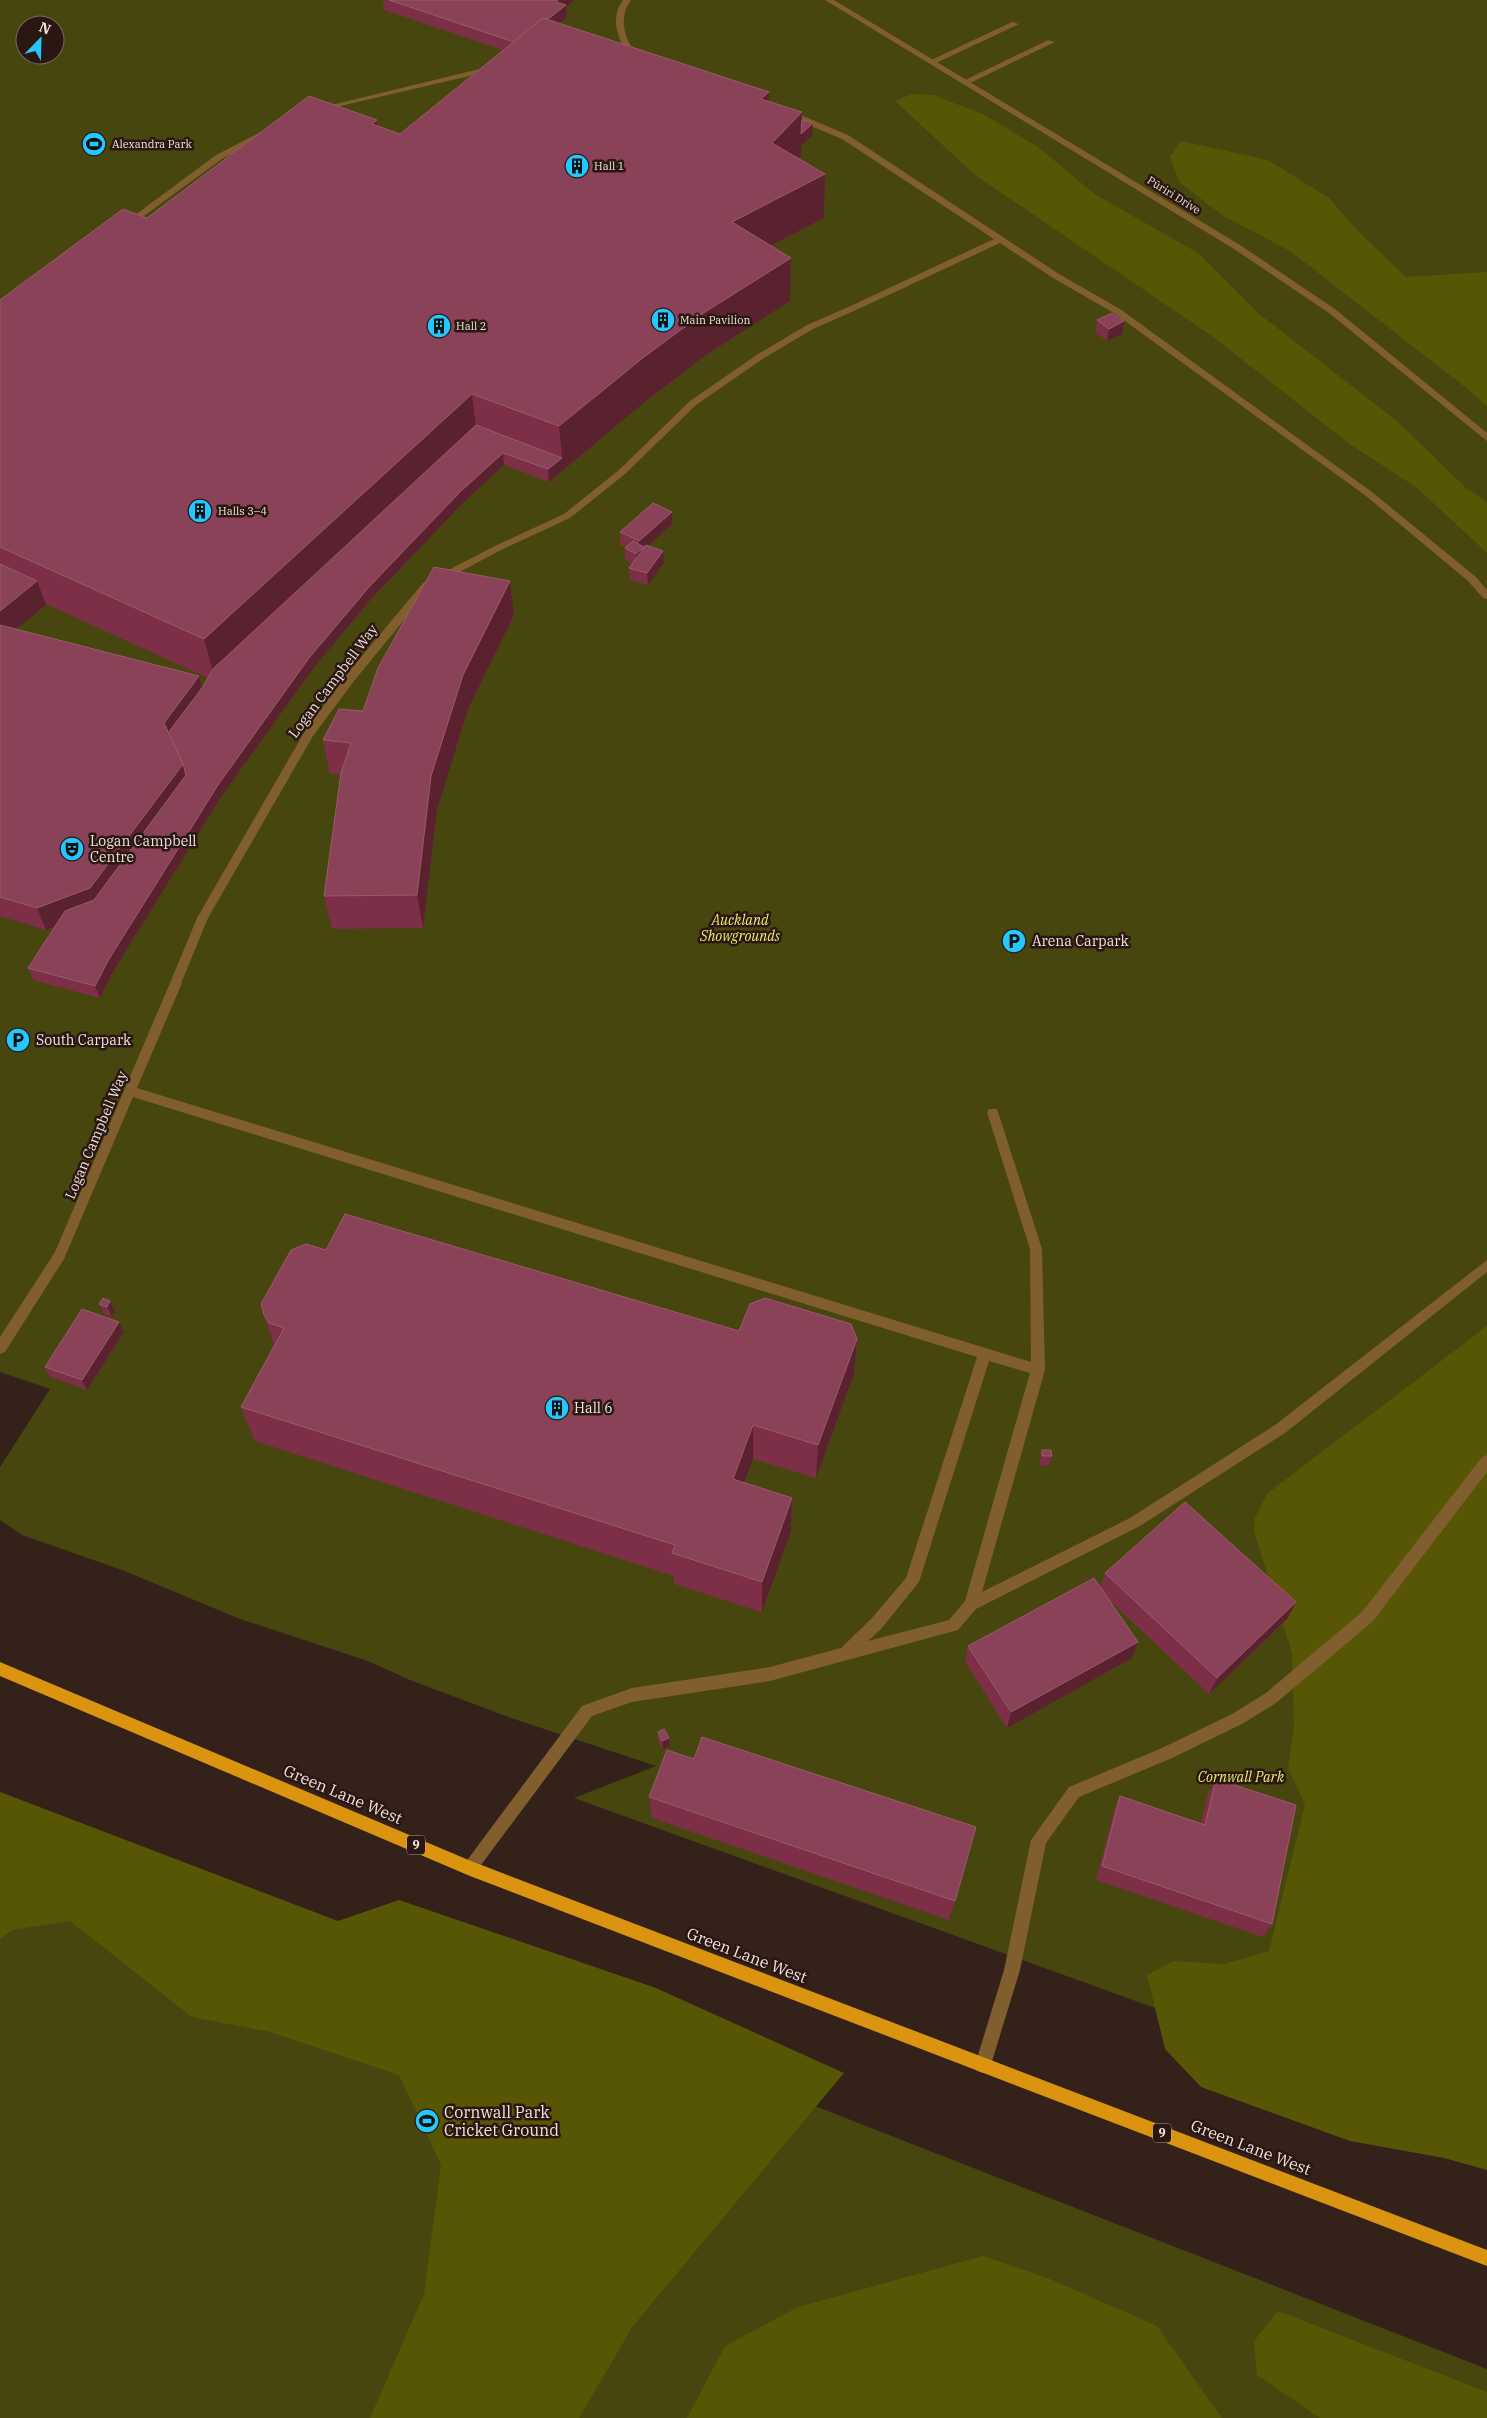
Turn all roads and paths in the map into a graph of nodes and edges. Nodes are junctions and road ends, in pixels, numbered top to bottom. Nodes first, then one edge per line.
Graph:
1 (628, 0) edge
2 (829, 0) edge
3 (1015, 24) dead end
4 (1051, 42) dead end
5 (619, 58) edge
6 (636, 62) junction
7 (931, 62) junction
8 (646, 65) edge
9 (502, 66) edge
10 (965, 82) junction
11 (776, 108) edge
12 (306, 113) edge
13 (275, 128) edge
14 (116, 232) edge
15 (1000, 240) junction
16 (1487, 438) edge
17 (1487, 596) edge
18 (130, 1091) junction
19 (993, 1112) dead end
20 (1487, 1265) edge
21 (0, 1348) edge
22 (985, 1354) junction
23 (1038, 1370) junction
24 (1487, 1461) edge
25 (971, 1604) junction
26 (846, 1653) junction
27 (0, 1669) edge
28 (470, 1868) junction
29 (983, 2065) junction
30 (1487, 2258) edge

1 - 6 street
2 - 7 street, Pūriri Drive
3 - 7 street
4 - 10 street
5 - 6 street
6 - 8 street
7 - 10 street, Pūriri Drive
9 - 12 street
10 - 16 street, Pūriri Drive
11 - 15 street
13 - 14 street
15 - 17 street
15 - 18 street, Logan Campbell Way
18 - 21 street, Logan Campbell Way
18 - 22 street
19 - 23 street
20 - 25 street
22 - 23 street
22 - 26 street
23 - 25 street
24 - 29 street
25 - 26 street
26 - 28 street
27 - 28 main road, Green Lane West / 9
28 - 29 main road, Green Lane West / 9
29 - 30 main road, Green Lane West / 9

